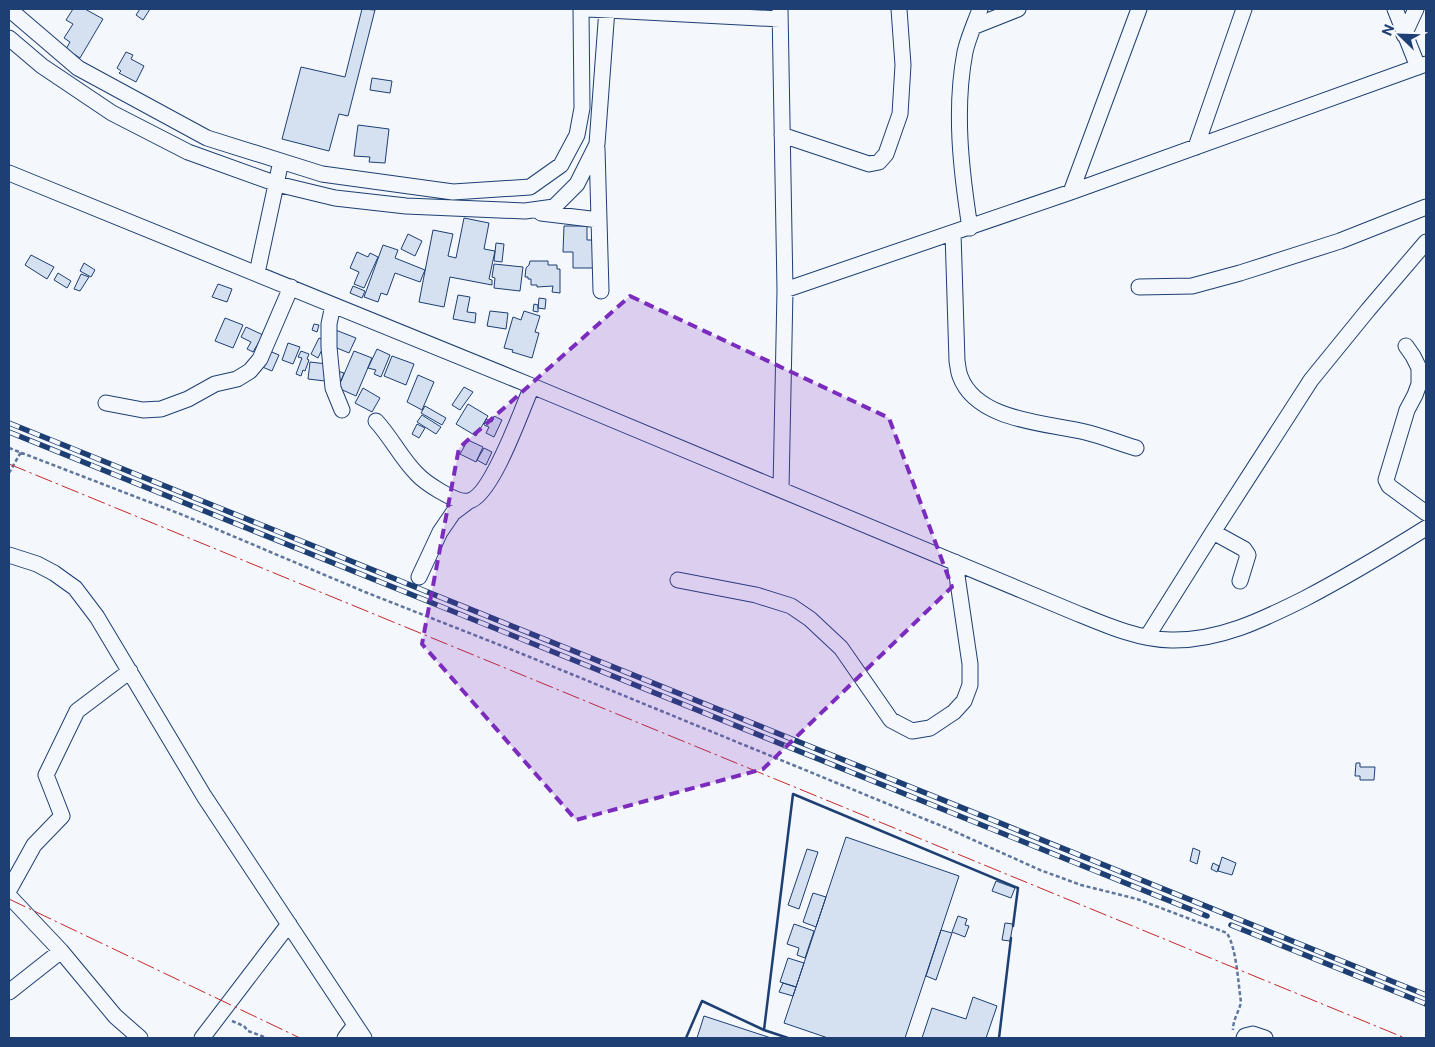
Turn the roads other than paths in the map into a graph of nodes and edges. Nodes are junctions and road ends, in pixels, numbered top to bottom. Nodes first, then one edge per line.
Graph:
1 (9, 9) edge
2 (581, 9) edge
3 (588, 9) edge
4 (607, 9) edge
5 (899, 9) edge
6 (980, 9) edge
7 (1018, 9) edge
8 (1139, 9) edge
9 (1244, 9) edge
10 (1395, 9) edge
11 (1416, 9) edge
12 (780, 14) edge
13 (975, 26) junction
14 (1404, 35) junction
15 (9, 38) edge
16 (1422, 65) edge
17 (782, 135) junction
18 (597, 144) junction
19 (1196, 147) junction
20 (281, 161) junction
21 (9, 173) edge
22 (276, 184) junction
23 (453, 192) junction
24 (1071, 192) junction
25 (1426, 207) edge
26 (452, 208) junction
27 (525, 211) junction
28 (599, 220) junction
29 (970, 228) junction
30 (953, 233) junction
31 (1426, 242) edge
32 (257, 273) junction
33 (291, 287) junction
34 (1139, 287) dead end
35 (785, 290) junction
36 (602, 291) dead end
37 (334, 305) junction
38 (1406, 346) dead end
39 (532, 386) junction
40 (106, 403) dead end
41 (342, 410) dead end
42 (376, 421) dead end
43 (1136, 448) dead end
44 (780, 489) junction
45 (469, 501) junction
46 (1426, 513) edge
47 (1426, 528) edge
48 (1213, 532) junction
49 (9, 555) edge
50 (955, 562) junction
51 (419, 577) dead end
52 (678, 580) dead end
53 (1240, 581) dead end
54 (1147, 637) junction
55 (130, 671) junction
56 (9, 890) edge
57 (9, 896) edge
58 (289, 924) junction
59 (61, 951) junction
60 (9, 992) edge
61 (355, 1025) junction
62 (1239, 1037) edge
63 (140, 1038) edge
64 (202, 1038) edge
65 (345, 1038) edge
66 (364, 1038) edge
67 (1266, 1038) edge

1 - 20 street
2 - 23 street
3 - 4 street
4 - 12 street
4 - 18 street
5 - 17 street
6 - 13 street
7 - 13 street
8 - 24 street
9 - 19 street
10 - 14 street
11 - 14 street
12 - 17 street
13 - 29 street
14 - 16 street
15 - 22 street
16 - 19 street
17 - 35 street
18 - 27 street
18 - 28 street
19 - 24 street
20 - 22 street
20 - 23 street
21 - 32 street
22 - 26 street
22 - 32 street
23 - 26 street
24 - 29 street
25 - 34 street
26 - 27 street
27 - 28 street
28 - 36 street
29 - 30 street
30 - 35 street
30 - 43 street
31 - 48 street
32 - 33 street
33 - 37 street
33 - 40 street
35 - 44 street
37 - 39 street
37 - 41 street
38 - 46 street
39 - 44 street
39 - 45 street
42 - 45 street
44 - 50 street
45 - 51 street
47 - 54 street
48 - 53 street
48 - 54 street
49 - 55 street
50 - 52 street
50 - 54 street
55 - 56 street
55 - 58 street
57 - 59 street
58 - 61 street
58 - 64 street
59 - 60 street
59 - 63 street
61 - 65 street
61 - 66 street
62 - 67 street

